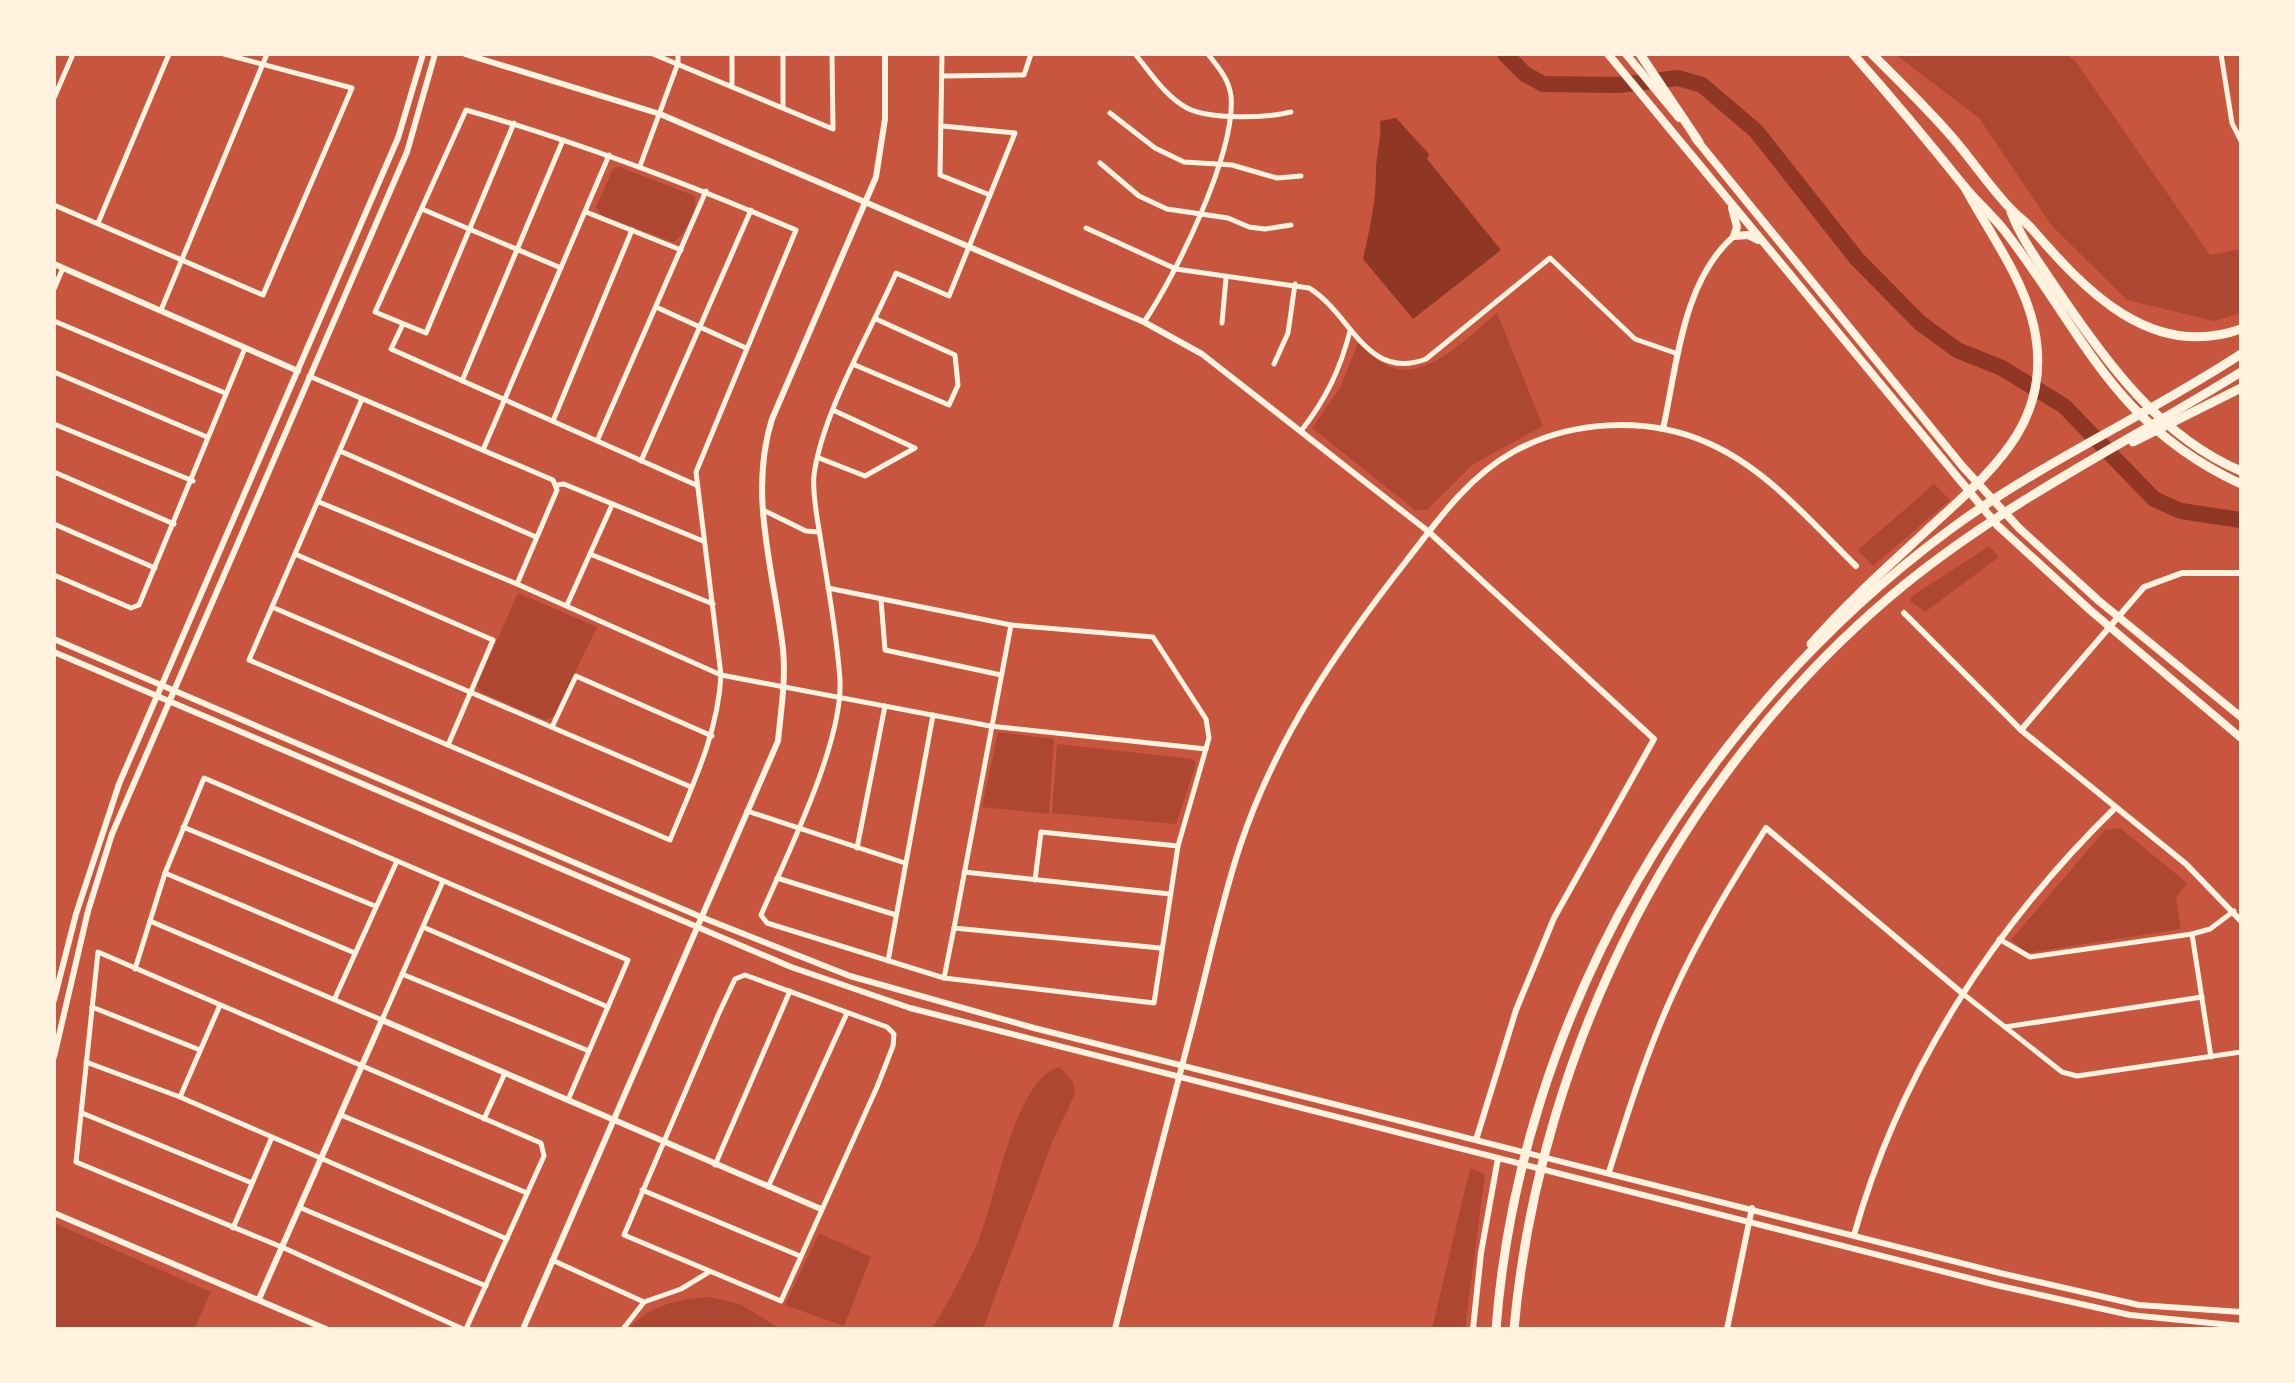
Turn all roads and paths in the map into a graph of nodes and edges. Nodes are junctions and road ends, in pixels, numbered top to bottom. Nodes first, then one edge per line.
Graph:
1 (73, 54) edge
2 (169, 54) edge
3 (224, 54) edge
4 (267, 54) edge
5 (423, 54) edge
6 (435, 54) edge
7 (465, 54) edge
8 (653, 54) edge
9 (678, 54) edge
10 (732, 54) edge
11 (783, 54) edge
12 (832, 54) edge
13 (885, 54) edge
14 (942, 54) edge
15 (1031, 54) edge
16 (1135, 54) edge
17 (1208, 54) edge
18 (1608, 54) edge
19 (1626, 54) edge
20 (1640, 54) edge
21 (1853, 54) edge
22 (1872, 54) edge
23 (2221, 54) edge
24 (678, 63) junction
25 (264, 64) junction
26 (942, 76) junction
27 (732, 84) junction
28 (1663, 93) junction
29 (54, 98) edge
30 (783, 107) junction
31 (1291, 112) dead end
32 (1110, 113) dead end
33 (660, 114) junction
34 (1231, 115) junction
35 (514, 123) junction
36 (942, 126) junction
37 (563, 140) junction
38 (2241, 141) edge
39 (1699, 142) joint
40 (609, 155) junction
41 (1100, 163) dead end
42 (1217, 164) junction
43 (640, 166) junction
44 (1301, 176) dead end
45 (1964, 186) junction
46 (706, 191) junction
47 (990, 195) junction
48 (1728, 200) junction
49 (867, 204) junction
50 (54, 205) edge
51 (422, 209) junction
52 (2010, 209) junction
53 (751, 210) junction
54 (586, 212) junction
55 (1201, 214) junction
56 (98, 223) junction
57 (1291, 225) dead end
58 (1086, 228) dead end
59 (470, 229) junction
60 (632, 230) junction
61 (1734, 236) junction
62 (1765, 244) junction
63 (968, 247) junction
64 (517, 249) junction
65 (681, 250) junction
66 (181, 261) junction
67 (54, 264) edge
68 (63, 268) junction
69 (561, 268) junction
70 (1176, 269) junction
71 (1226, 278) junction
72 (1295, 284) junction
73 (54, 289) edge
74 (656, 307) junction
75 (161, 310) junction
76 (876, 319) junction
77 (54, 321) edge
78 (1144, 322) junction
79 (1222, 323) dead end
80 (403, 324) junction
81 (700, 327) junction
82 (2241, 329) edge
83 (1350, 331) junction
84 (245, 348) junction
85 (746, 348) junction
86 (1679, 354) junction
87 (2241, 354) edge
88 (1274, 364) dead end
89 (855, 365) junction
90 (298, 371) junction
91 (54, 372) edge
92 (2241, 372) edge
93 (309, 376) junction
94 (462, 381) junction
95 (2241, 388) edge
96 (225, 393) junction
97 (362, 399) junction
98 (506, 400) junction
99 (835, 410) junction
100 (553, 421) junction
101 (54, 424) edge
102 (1663, 429) junction
103 (1301, 431) junction
104 (207, 437) junction
105 (597, 441) junction
106 (483, 450) junction
107 (340, 451) junction
108 (819, 458) junction
109 (2094, 460) junction
110 (641, 461) junction
111 (2241, 471) edge
112 (54, 472) edge
113 (193, 481) junction
114 (2241, 484) edge
115 (557, 485) junction
116 (696, 485) junction
117 (318, 502) junction
118 (612, 505) junction
119 (762, 510) junction
120 (54, 524) edge
121 (174, 524) junction
122 (819, 532) junction
123 (1429, 532) junction
124 (536, 537) junction
125 (703, 541) junction
126 (295, 554) junction
127 (590, 554) junction
128 (1856, 566) dead end
129 (155, 568) junction
130 (2241, 573) edge
131 (54, 575) edge
132 (517, 584) junction
133 (828, 588) junction
134 (881, 599) junction
135 (713, 604) junction
136 (567, 605) junction
137 (272, 607) junction
138 (1904, 613) dead end
139 (2118, 615) junction
140 (1011, 625) junction
141 (2109, 625) junction
142 (54, 639) edge
143 (54, 652) edge
144 (721, 675) junction
145 (1001, 675) junction
146 (162, 686) junction
147 (784, 686) junction
148 (173, 690) junction
149 (470, 692) junction
150 (1768, 696) junction
151 (158, 697) junction
152 (839, 697) junction
153 (168, 702) junction
154 (885, 706) junction
155 (933, 715) junction
156 (2241, 717) edge
157 (990, 726) junction
158 (552, 727) junction
159 (2021, 730) junction
160 (712, 736) junction
161 (2241, 738) edge
162 (448, 745) junction
163 (1206, 749) junction
164 (691, 787) junction
165 (2115, 808) junction
166 (746, 811) junction
167 (183, 827) junction
168 (799, 830) junction
169 (1178, 846) junction
170 (857, 848) junction
171 (397, 861) junction
172 (905, 863) junction
173 (964, 872) junction
174 (165, 873) junction
175 (777, 878) junction
176 (1035, 880) junction
177 (443, 881) junction
178 (1170, 894) junction
179 (375, 906) junction
180 (2234, 911) junction
181 (896, 915) junction
182 (701, 917) junction
183 (150, 921) junction
184 (2241, 921) edge
185 (423, 927) junction
186 (697, 927) junction
187 (954, 928) junction
188 (2192, 934) junction
189 (1999, 938) junction
190 (1160, 948) junction
191 (355, 953) junction
192 (888, 961) junction
193 (135, 969) junction
194 (402, 974) junction
195 (944, 978) junction
196 (790, 991) junction
197 (1962, 993) junction
198 (2202, 997) junction
199 (335, 998) junction
200 (54, 1000) edge
201 (220, 1005) junction
202 (92, 1007) junction
203 (608, 1007) junction
204 (847, 1013) junction
205 (382, 1020) junction
206 (2005, 1027) junction
207 (200, 1050) junction
208 (589, 1051) junction
209 (2241, 1052) edge
210 (54, 1057) edge
211 (2211, 1057) junction
212 (86, 1062) junction
213 (1182, 1065) junction
214 (362, 1066) junction
215 (505, 1073) junction
216 (1178, 1078) junction
217 (180, 1097) junction
218 (568, 1100) junction
219 (82, 1113) junction
220 (341, 1115) junction
221 (484, 1119) junction
222 (614, 1121) junction
223 (272, 1137) junction
224 (1476, 1140) junction
225 (664, 1142) junction
226 (322, 1159) junction
227 (1502, 1159) junction
228 (715, 1165) junction
229 (1609, 1172) junction
230 (252, 1183) junction
231 (768, 1187) junction
232 (642, 1190) junction
233 (527, 1193) junction
234 (301, 1208) junction
235 (1752, 1208) junction
236 (821, 1209) junction
237 (54, 1213) edge
238 (1748, 1223) junction
239 (233, 1228) junction
240 (1854, 1235) junction
241 (507, 1239) junction
242 (284, 1248) junction
243 (800, 1256) junction
244 (552, 1260) junction
245 (709, 1272) junction
246 (486, 1286) junction
247 (259, 1299) junction
248 (644, 1302) junction
249 (2241, 1312) edge
250 (2241, 1326) edge
251 (326, 1329) edge
252 (465, 1329) edge
253 (523, 1329) edge
254 (623, 1329) edge
255 (1115, 1329) edge
256 (1473, 1329) edge
257 (1496, 1329) edge
258 (1514, 1329) edge
259 (1727, 1329) edge

1 - 29 street
2 - 56 street
3 - 25 street
4 - 25 street
5 - 90 street
6 - 93 street
7 - 33 street
8 - 24 street
9 - 24 street
10 - 27 street
11 - 30 street
12 - 30 street
13 - 49 street
14 - 26 street
15 - 26 street
16 - 34 street
17 - 34 street
18 - 48 highway
19 - 28 highway
20 - 28 highway
21 - 45 highway
22 - 52 highway
23 - 38 street
24 - 27 street
24 - 33 street
25 - 66 street
25 - 66 street
26 - 36 street
27 - 30 street
28 - 39 highway
31 - 34 street
32 - 42 street
33 - 43 street
33 - 49 street
34 - 42 street
35 - 37 street
35 - 51 street
35 - 59 street
36 - 47 street
36 - 47 street
37 - 40 street
37 - 64 street
39 - 139 highway
40 - 43 street
40 - 54 street
41 - 55 street
42 - 44 street
42 - 55 street
43 - 46 street
45 - 114 highway
45 - 150 highway
46 - 53 street
46 - 65 street
47 - 63 street
48 - 61 highway
48 - 62 highway
49 - 63 street
49 - 119 street
50 - 56 street
51 - 59 street
51 - 80 street
52 - 82 highway
52 - 111 highway
53 - 81 street
53 - 85 street
54 - 60 street
54 - 69 street
55 - 57 street
55 - 70 street
56 - 66 street
58 - 70 street
59 - 64 street
59 - 80 street
60 - 65 street
60 - 100 street
61 - 62 highway
61 - 86 street
62 - 141 highway
63 - 76 street
63 - 78 street
64 - 69 street
64 - 94 street
65 - 74 street
66 - 75 street
67 - 68 street
68 - 73 street
68 - 75 street
69 - 98 street
70 - 71 street
70 - 78 street
71 - 72 street
71 - 79 street
72 - 83 street
72 - 88 street
74 - 81 street
74 - 105 street
75 - 84 street
76 - 89 street
76 - 89 street
77 - 96 street
78 - 103 street
80 - 94 street
81 - 85 street
81 - 110 street
83 - 86 street
83 - 103 street
84 - 90 street
84 - 96 street
85 - 116 street
86 - 102 street
87 - 150 highway
89 - 99 street
90 - 146 street
91 - 104 street
92 - 109 highway
93 - 97 street
93 - 148 street
94 - 98 street
95 - 109 highway
96 - 104 street
97 - 106 street
97 - 107 street
98 - 100 street
98 - 106 street
99 - 108 street
99 - 108 street
100 - 105 street
101 - 113 street
102 - 123 street
102 - 128 street
103 - 123 street
104 - 113 street
105 - 110 street
106 - 115 street
107 - 117 street
107 - 124 street
108 - 122 street
109 - 258 highway
110 - 116 street
112 - 121 street
113 - 121 street
115 - 118 street
115 - 124 street
116 - 125 street
117 - 126 street
117 - 132 street
118 - 125 street
118 - 127 street
119 - 122 street
119 - 147 street
120 - 129 street
121 - 129 street
122 - 133 street
123 - 213 street
123 - 224 street
124 - 132 street
125 - 135 street
126 - 137 street
126 - 149 street
127 - 135 street
127 - 136 street
129 - 131 street
130 - 139 street
132 - 136 street
133 - 134 street
133 - 152 street
134 - 140 street
134 - 145 street
135 - 144 street
136 - 144 street
137 - 149 street
137 - 162 street
138 - 159 street
139 - 141 street
139 - 156 highway
140 - 145 street
140 - 163 street
141 - 159 street
141 - 161 highway
142 - 146 street
143 - 151 street
144 - 147 street
144 - 160 street
145 - 157 street
146 - 148 street
146 - 151 street
147 - 152 street
147 - 166 street
148 - 153 street
148 - 182 street
149 - 158 street
149 - 162 street
150 - 257 highway
151 - 153 street
151 - 200 street
152 - 154 street
152 - 168 street
153 - 186 street
153 - 210 street
154 - 155 street
154 - 170 street
155 - 157 street
155 - 172 street
157 - 163 street
157 - 173 street
158 - 160 street
158 - 164 street
159 - 165 street
160 - 164 street
162 - 164 street
163 - 169 street
165 - 180 street
165 - 189 street
166 - 168 street
166 - 182 street
167 - 171 street
167 - 174 street
167 - 179 street
168 - 170 street
168 - 175 street
169 - 176 street
169 - 178 street
170 - 172 street
171 - 177 street
171 - 179 street
172 - 181 street
173 - 176 street
173 - 187 street
174 - 183 street
174 - 191 street
175 - 181 street
175 - 192 street
176 - 178 street
177 - 185 street
177 - 203 street
178 - 190 street
179 - 191 street
180 - 184 street
180 - 188 street
181 - 192 street
182 - 186 street
182 - 213 street
183 - 193 street
183 - 199 street
185 - 194 street
185 - 203 street
186 - 216 street
186 - 222 street
187 - 190 street
187 - 195 street
188 - 189 street
188 - 198 street
189 - 197 street
190 - 195 street
191 - 199 street
192 - 195 street
193 - 201 street
193 - 202 street
194 - 205 street
194 - 208 street
196 - 204 street
196 - 225 street
196 - 228 street
197 - 206 street
197 - 229 street
197 - 240 street
198 - 206 street
198 - 211 street
199 - 205 street
201 - 207 street
201 - 214 street
202 - 207 street
202 - 212 street
203 - 208 street
204 - 231 street
204 - 236 street
205 - 214 street
205 - 215 street
206 - 211 street
207 - 217 street
208 - 218 street
209 - 211 street
212 - 217 street
212 - 219 street
213 - 216 street
213 - 224 street
214 - 220 street
214 - 221 street
215 - 218 street
215 - 221 street
216 - 227 street
216 - 255 street
217 - 223 street
218 - 222 street
219 - 230 street
219 - 239 street
220 - 226 street
220 - 233 street
221 - 233 street
222 - 225 street
222 - 244 street
223 - 226 street
223 - 230 street
224 - 229 street
225 - 228 street
225 - 232 street
226 - 234 street
226 - 241 street
227 - 238 street
227 - 256 street
228 - 231 street
229 - 235 street
230 - 239 street
231 - 236 street
232 - 243 street
232 - 245 street
233 - 241 street
234 - 242 street
234 - 246 street
235 - 238 street
235 - 240 street
236 - 243 street
237 - 247 street
238 - 250 street
238 - 259 street
239 - 242 street
240 - 249 street
241 - 246 street
242 - 247 street
242 - 252 street
243 - 245 street
244 - 248 street
244 - 253 street
245 - 248 street
246 - 252 street
247 - 251 street
248 - 254 street

